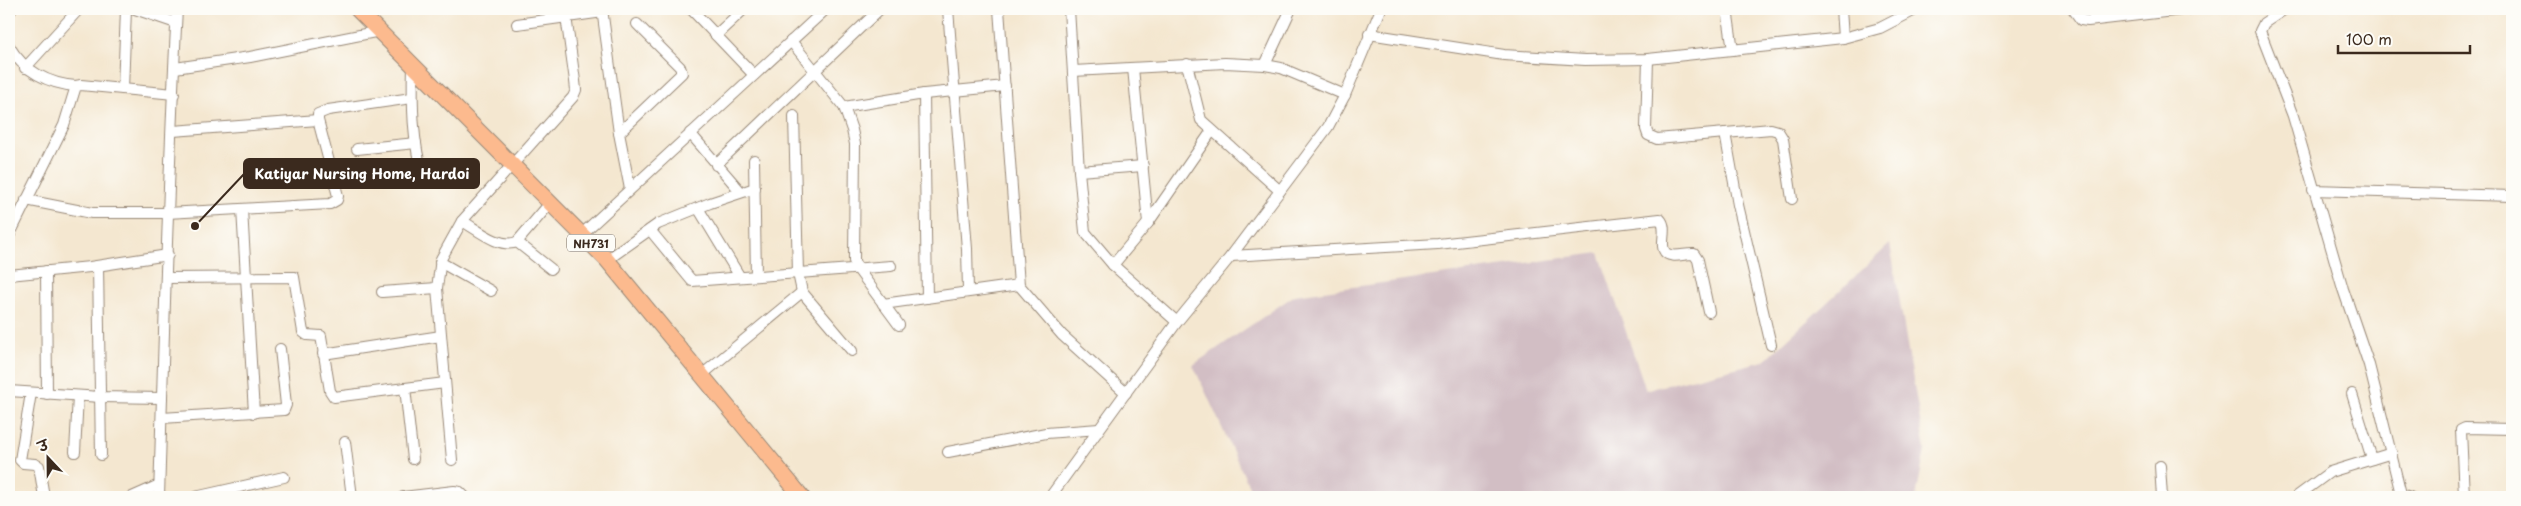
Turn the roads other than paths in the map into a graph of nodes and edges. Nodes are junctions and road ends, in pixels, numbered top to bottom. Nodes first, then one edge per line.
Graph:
1 (12, 9) edge
2 (79, 9) edge
3 (126, 9) edge
4 (135, 9) edge
5 (177, 9) edge
6 (358, 9) edge
7 (691, 9) edge
8 (744, 9) edge
9 (826, 9) edge
10 (880, 9) edge
11 (948, 9) edge
12 (999, 9) edge
13 (1069, 9) edge
14 (1291, 9) edge
15 (1381, 9) edge
16 (1727, 9) edge
17 (1840, 9) edge
18 (1917, 9) edge
19 (2074, 9) edge
20 (2190, 9) edge
21 (2285, 9) edge
22 (602, 11) edge
23 (9, 12) edge
24 (566, 13) edge
25 (176, 23) junction
26 (517, 24) dead end
27 (637, 24) dead end
28 (380, 31) junction
29 (1369, 34) junction
30 (716, 35) junction
31 (1843, 38) junction
32 (791, 41) junction
33 (9, 46) edge
34 (1733, 50) junction
35 (1648, 59) junction
36 (413, 63) junction
37 (1188, 64) junction
38 (1265, 65) junction
39 (25, 68) junction
40 (175, 68) junction
41 (1133, 68) junction
42 (814, 70) junction
43 (1073, 71) junction
44 (754, 75) junction
45 (76, 86) junction
46 (1005, 86) junction
47 (124, 89) junction
48 (955, 91) junction
49 (174, 94) junction
50 (924, 94) junction
51 (1345, 96) junction
52 (412, 98) junction
53 (844, 108) junction
54 (794, 116) dead end
55 (318, 120) junction
56 (173, 131) junction
57 (1211, 132) junction
58 (619, 133) junction
59 (690, 133) junction
60 (1725, 133) junction
61 (416, 143) junction
62 (357, 150) dead end
63 (754, 160) dead end
64 (512, 163) junction
65 (716, 165) junction
66 (1143, 166) junction
67 (1079, 171) junction
68 (424, 179) dead end
69 (755, 188) junction
70 (630, 189) junction
71 (2313, 190) junction
72 (1280, 191) junction
73 (741, 192) junction
74 (2512, 196) edge
75 (1792, 199) dead end
76 (26, 200) junction
77 (551, 202) junction
78 (698, 208) junction
79 (242, 209) junction
80 (167, 213) junction
81 (462, 221) junction
82 (1148, 223) junction
83 (650, 230) junction
84 (582, 234) junction
85 (9, 236) edge
86 (517, 242) junction
87 (168, 255) junction
88 (1231, 256) junction
89 (607, 260) junction
90 (440, 262) junction
91 (1113, 265) junction
92 (98, 266) junction
93 (891, 266) dead end
94 (857, 268) junction
95 (551, 269) dead end
96 (46, 271) junction
97 (798, 273) junction
98 (9, 275) edge
99 (756, 276) junction
100 (740, 277) junction
101 (167, 278) junction
102 (244, 278) junction
103 (1020, 285) junction
104 (436, 288) junction
105 (968, 290) junction
106 (491, 291) dead end
107 (382, 292) dead end
108 (802, 292) junction
109 (926, 298) junction
110 (883, 304) junction
111 (1709, 312) dead end
112 (1178, 322) junction
113 (899, 325) dead end
114 (441, 336) junction
115 (1771, 345) dead end
116 (280, 349) dead end
117 (852, 352) dead end
118 (323, 354) junction
119 (702, 374) junction
120 (445, 383) junction
121 (405, 388) junction
122 (9, 390) edge
123 (31, 393) junction
124 (1126, 393) junction
125 (47, 394) junction
126 (2352, 394) dead end
127 (78, 396) junction
128 (101, 397) junction
129 (162, 398) junction
130 (254, 413) junction
131 (162, 418) junction
132 (1099, 429) junction
133 (2512, 430) edge
134 (345, 442) dead end
135 (75, 452) dead end
136 (948, 452) dead end
137 (2392, 453) junction
138 (101, 455) dead end
139 (2372, 458) junction
140 (413, 459) dead end
141 (452, 460) dead end
142 (2160, 466) dead end
143 (284, 477) dead end
144 (159, 485) junction
145 (44, 497) edge
146 (132, 497) edge
147 (159, 497) edge
148 (195, 497) edge
149 (352, 497) edge
150 (403, 497) edge
151 (465, 497) edge
152 (802, 497) edge
153 (1050, 497) edge
154 (2162, 497) edge
155 (2296, 497) edge
156 (2404, 497) edge
157 (2464, 497) edge

1 - 23 street
2 - 39 street
3 - 47 street
4 - 25 street
5 - 25 street
6 - 28 highway, NH731
7 - 30 street
8 - 30 street
9 - 32 street
10 - 42 street
11 - 48 street
12 - 46 street
13 - 43 street
14 - 38 street
15 - 29 street
16 - 34 street
17 - 31 street
18 - 31 street
19 - 20 street
21 - 71 street
22 - 24 street
22 - 58 street
24 - 26 street
24 - 64 street
25 - 40 street
27 - 58 street
28 - 36 highway, NH731
28 - 40 street
29 - 35 street
29 - 51 street
30 - 44 street
31 - 34 street
32 - 42 street
32 - 44 street
33 - 39 street
34 - 35 street
35 - 60 street
36 - 52 street
36 - 64 highway, NH731
37 - 38 street
37 - 41 street
37 - 57 street
38 - 51 street
39 - 45 street
40 - 49 street
41 - 43 street
41 - 66 street
42 - 53 street
42 - 65 street
43 - 67 street
44 - 59 street
45 - 47 street
45 - 76 street
46 - 48 street
46 - 103 street
47 - 49 street
48 - 50 street
48 - 105 street
49 - 56 street
50 - 53 street
50 - 109 street
51 - 72 street
52 - 55 street
52 - 61 street
53 - 94 street
54 - 97 street
55 - 56 street
55 - 79 street
56 - 80 street
57 - 72 street
57 - 82 street
58 - 70 street
59 - 65 street
59 - 70 street
60 - 75 street
60 - 115 street
61 - 62 street
61 - 68 street
63 - 69 street
64 - 77 highway, NH731
64 - 81 street
65 - 73 street
66 - 67 street
66 - 82 street
67 - 91 street
69 - 73 street
69 - 99 street
70 - 84 street
71 - 74 street
71 - 137 street
72 - 88 street
73 - 78 street
76 - 80 street
76 - 85 street
77 - 84 highway, NH731
77 - 86 street
78 - 83 street
78 - 100 street
79 - 80 street
79 - 102 street
80 - 87 street
81 - 86 street
81 - 90 street
82 - 91 street
83 - 89 street
83 - 100 street
84 - 89 highway, NH731
86 - 95 street
87 - 92 street
87 - 101 street
88 - 111 street
88 - 112 street
89 - 119 highway, NH731
90 - 104 street
90 - 106 street
91 - 112 street
92 - 96 street
92 - 128 street
93 - 94 street
94 - 97 street
94 - 110 street
96 - 98 street
96 - 125 street
97 - 99 street
97 - 108 street
99 - 100 street
101 - 102 street
101 - 129 street
102 - 118 street
102 - 130 street
103 - 105 street
103 - 124 street
104 - 107 street
104 - 114 street
105 - 109 street
108 - 117 street
108 - 119 street
109 - 110 street
110 - 113 street
112 - 124 street
114 - 118 street
114 - 120 street
116 - 130 street
118 - 121 street
119 - 152 highway, NH731
120 - 121 street
120 - 141 street
121 - 140 street
122 - 123 street
123 - 125 street
123 - 145 street
124 - 132 street
125 - 127 street
126 - 139 street
127 - 128 street
127 - 135 street
128 - 129 street
128 - 138 street
129 - 131 street
130 - 131 street
131 - 144 street
132 - 136 street
132 - 153 street
133 - 157 street
134 - 149 street
137 - 139 street
137 - 156 street
139 - 155 street
142 - 154 street
143 - 148 street
144 - 146 street
144 - 147 street
150 - 151 street

